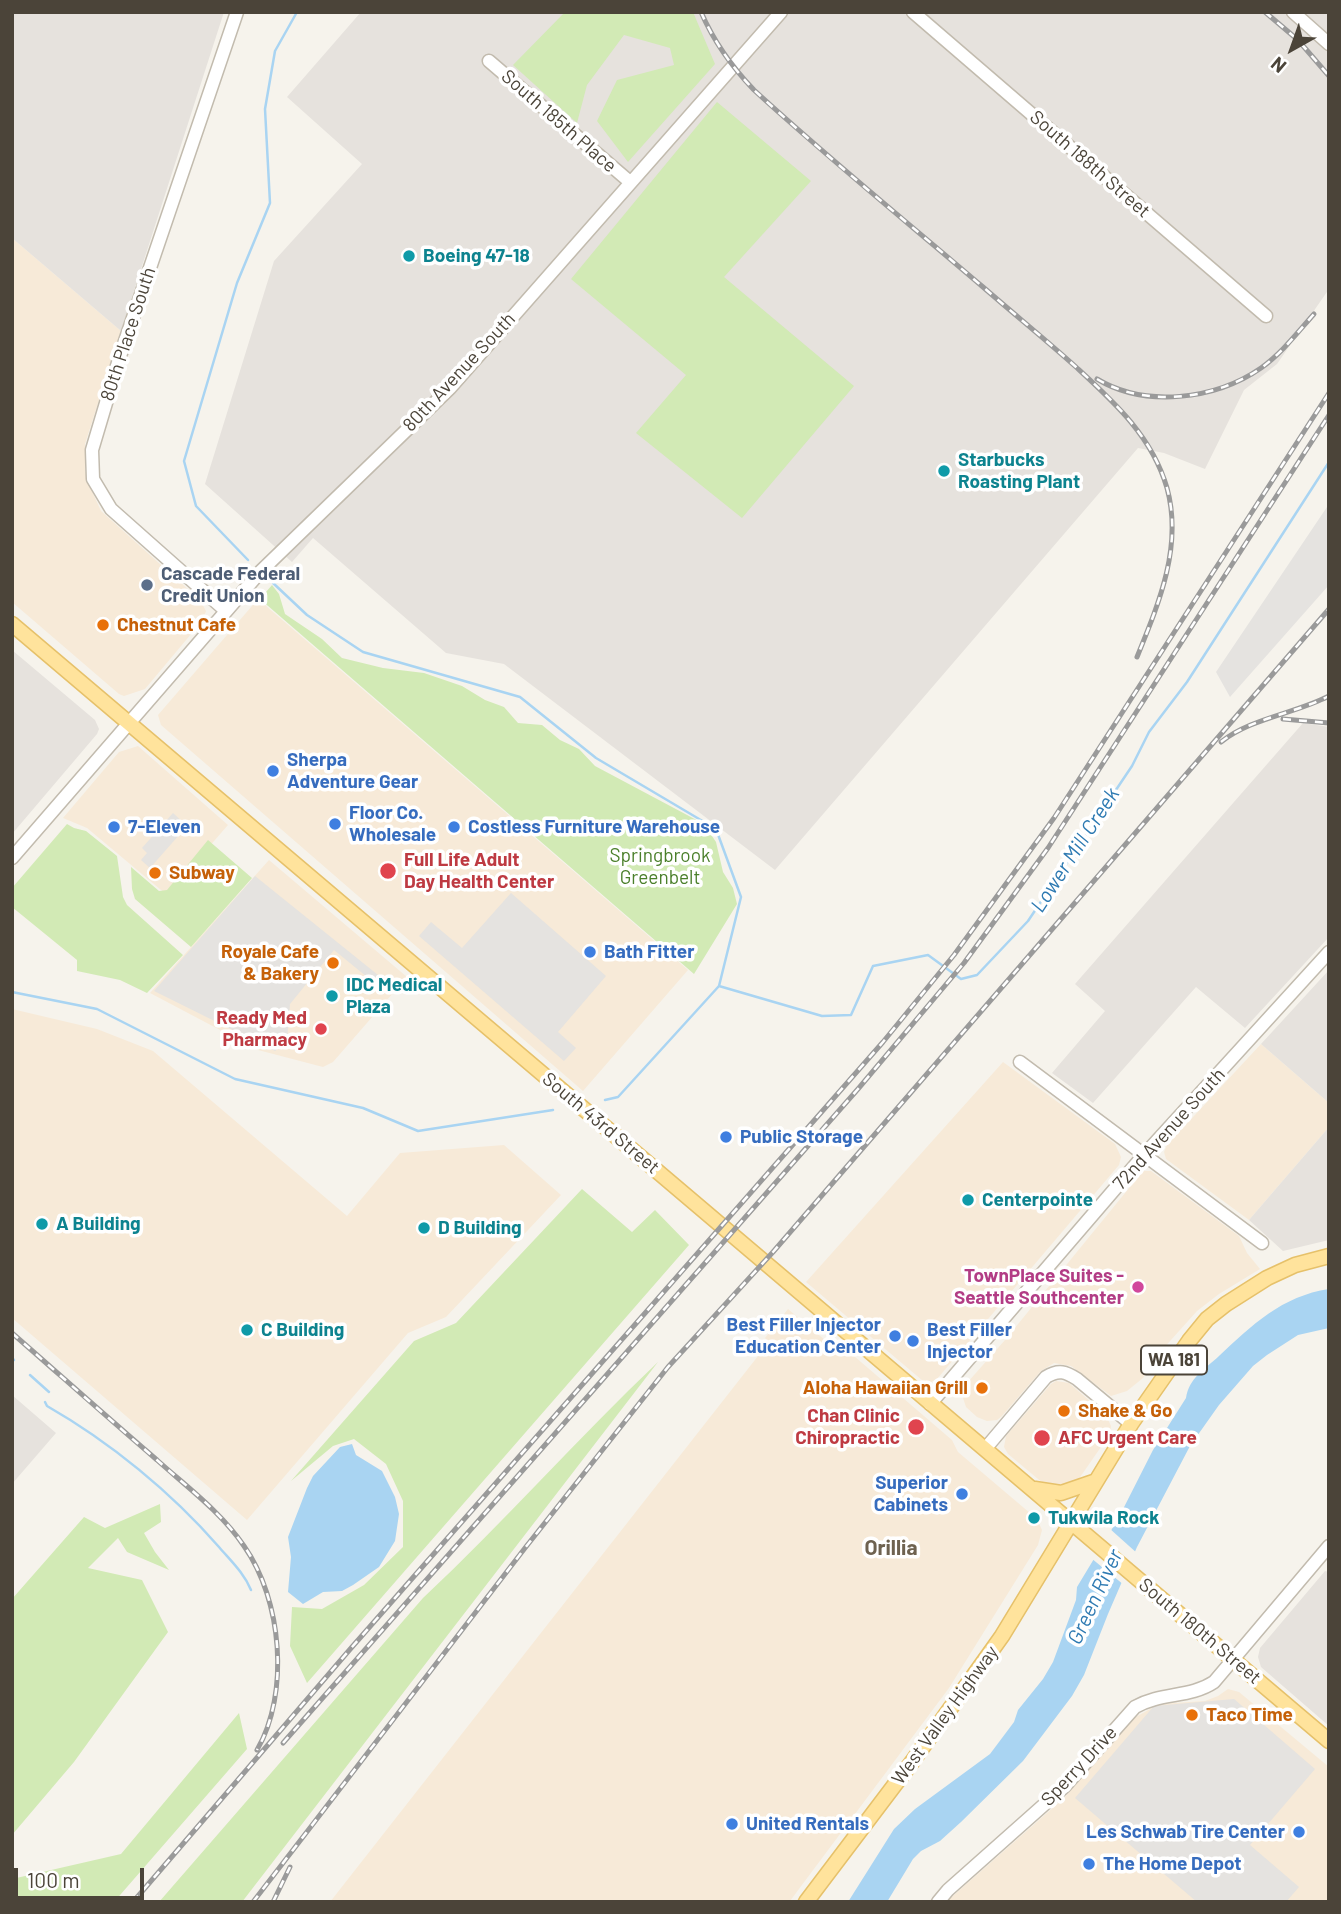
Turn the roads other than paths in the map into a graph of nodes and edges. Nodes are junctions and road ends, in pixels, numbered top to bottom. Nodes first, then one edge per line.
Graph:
1 (237, 12) edge
2 (781, 12) edge
3 (913, 12) edge
4 (1293, 12) edge
5 (1329, 44) edge
6 (489, 61) dead end
7 (630, 182) junction
8 (1266, 316) dead end
9 (226, 611) junction
10 (12, 624) edge
11 (130, 724) junction
12 (12, 858) edge
13 (1329, 952) edge
14 (1020, 1062) dead end
15 (1144, 1155) junction
16 (1262, 1243) dead end
17 (1329, 1256) edge
18 (930, 1404) junction
19 (1131, 1424) junction
20 (985, 1449) junction
21 (1097, 1481) junction
22 (1031, 1488) junction
23 (1072, 1521) junction
24 (1329, 1546) edge
25 (1234, 1659) junction
26 (1329, 1741) edge
27 (806, 1902) edge
28 (938, 1902) edge

1 - 9 street, 80th Place South
2 - 7 street, 80th Avenue South
3 - 8 street, South 188th Street
4 - 5 street
6 - 7 street, South 185th Place
7 - 9 street, 80th Avenue South
9 - 11 street, 80th Avenue South
10 - 11 main road, South 43rd Street
11 - 12 street, 80th Avenue South
11 - 18 main road, South 43rd Street
13 - 15 street, 72nd Avenue South
14 - 15 street
15 - 16 street
15 - 18 street, 72nd Avenue South
17 - 19 main road, WA 181
18 - 20 main road, South 43rd Street
19 - 20 street
19 - 21 main road, WA 181
20 - 22 main road, South 43rd Street
21 - 22 main road
21 - 23 main road, WA 181
22 - 23 main road, South 43rd Street
23 - 25 main road, South 180th Street
23 - 27 main road, West Valley Highway / WA 181
24 - 25 street, Sperry Drive
25 - 26 main road, South 180th Street
25 - 28 street, Sperry Drive

